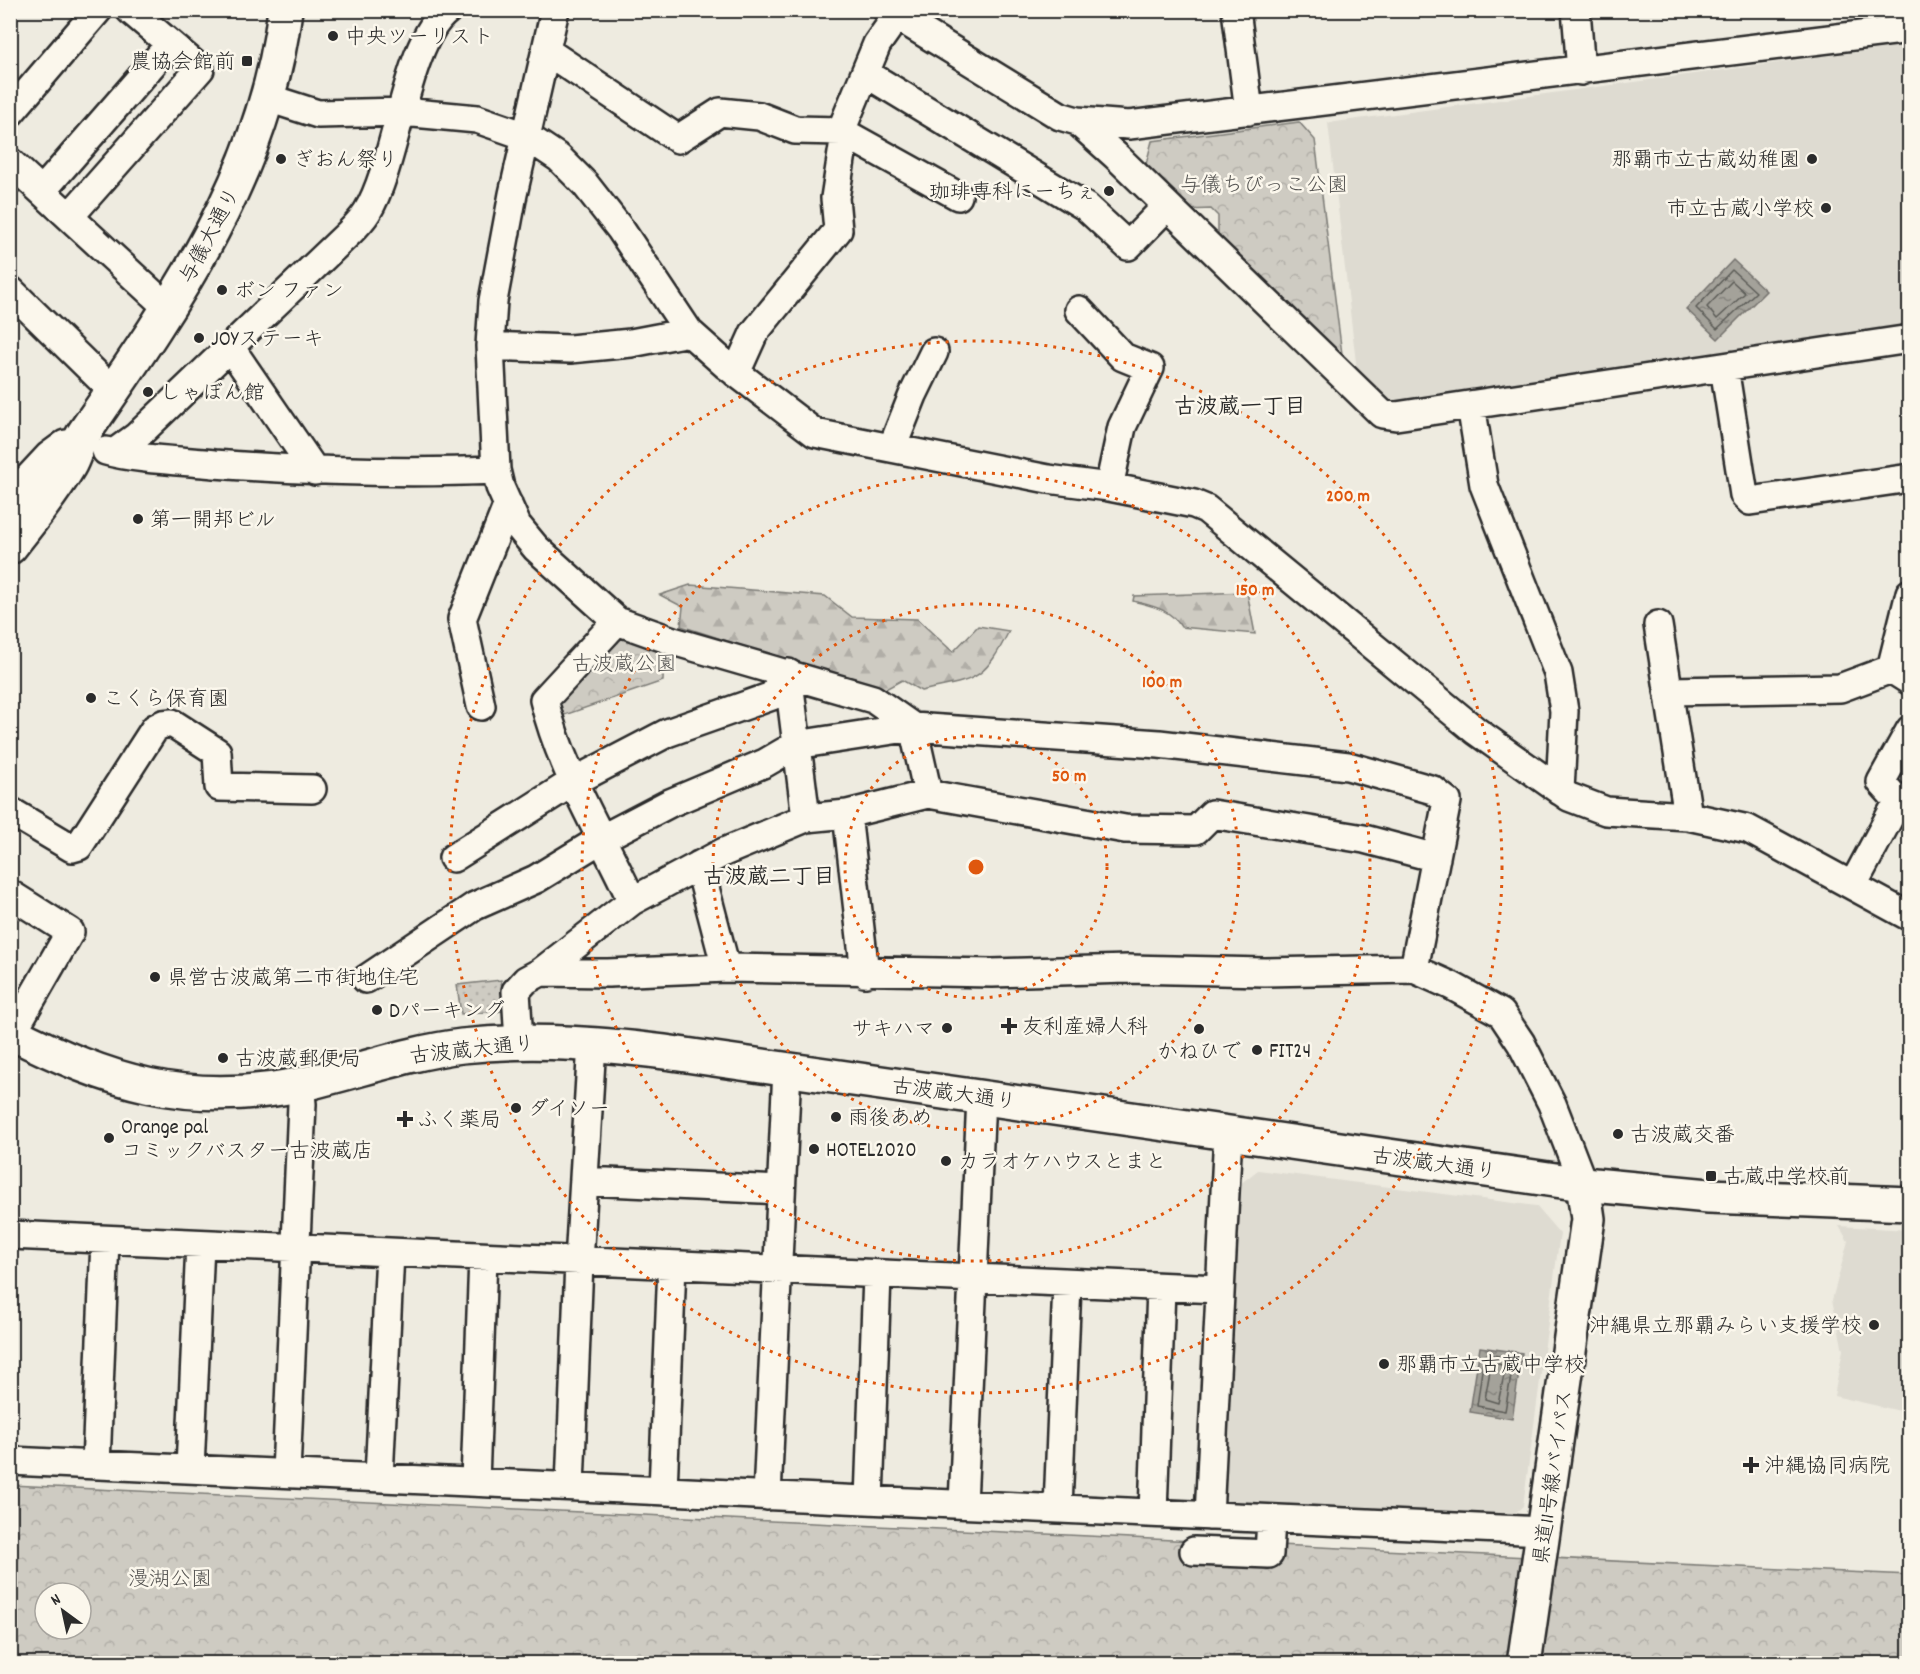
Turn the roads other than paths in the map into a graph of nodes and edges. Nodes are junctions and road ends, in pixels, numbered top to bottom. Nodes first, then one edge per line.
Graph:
1 (98, 10) edge
2 (130, 10) edge
3 (285, 10) edge
4 (448, 10) edge
5 (555, 10) edge
6 (1236, 10) edge
7 (1575, 10) edge
8 (895, 13) edge
9 (1910, 29) edge
10 (170, 44) junction
11 (548, 52) junction
12 (1581, 71) junction
13 (867, 74) junction
14 (268, 98) junction
15 (1249, 111) junction
16 (403, 112) junction
17 (10, 113) edge
18 (1077, 122) junction
19 (1129, 125) junction
20 (843, 133) junction
21 (526, 136) junction
22 (1116, 156) junction
23 (10, 162) edge
24 (42, 191) junction
25 (958, 196) dead end
26 (1166, 207) junction
27 (70, 216) junction
28 (10, 290) edge
29 (169, 309) junction
30 (1079, 310) dead end
31 (689, 332) junction
32 (1910, 339) edge
33 (230, 346) junction
34 (490, 346) junction
35 (934, 352) dead end
36 (1724, 367) junction
37 (736, 373) junction
38 (114, 392) junction
39 (1471, 405) junction
40 (82, 436) junction
41 (892, 448) junction
42 (114, 453) junction
43 (496, 470) junction
44 (315, 471) junction
45 (1910, 478) edge
46 (1109, 487) junction
47 (21, 502) edge
48 (508, 504) junction
49 (10, 537) edge
50 (10, 547) edge
51 (1910, 593) edge
52 (617, 621) junction
53 (1658, 625) dead end
54 (788, 673) junction
55 (1900, 675) edge
56 (1668, 691) junction
57 (481, 706) dead end
58 (913, 727) junction
59 (1910, 730) edge
60 (796, 745) junction
61 (573, 782) junction
62 (312, 789) dead end
63 (1560, 791) junction
64 (928, 794) junction
65 (10, 811) edge
66 (847, 814) junction
67 (1688, 816) junction
68 (807, 818) junction
69 (603, 838) junction
70 (453, 858) dead end
71 (1436, 858) junction
72 (699, 866) junction
73 (1853, 885) junction
74 (10, 894) edge
75 (632, 901) junction
76 (1910, 917) edge
77 (726, 968) junction
78 (1414, 969) junction
79 (541, 972) junction
80 (865, 973) junction
81 (366, 979) dead end
82 (11, 1032) edge
83 (519, 1042) junction
84 (592, 1043) junction
85 (787, 1069) junction
86 (300, 1084) junction
87 (981, 1097) junction
88 (1228, 1132) junction
89 (585, 1181) junction
90 (1583, 1184) junction
91 (780, 1190) junction
92 (1910, 1204) edge
93 (10, 1235) edge
94 (105, 1240) junction
95 (200, 1244) junction
96 (295, 1248) junction
97 (390, 1253) junction
98 (483, 1257) junction
99 (579, 1262) junction
100 (672, 1265) junction
101 (776, 1270) junction
102 (877, 1275) junction
103 (973, 1280) junction
104 (1067, 1284) junction
105 (1161, 1288) junction
106 (1219, 1289) junction
107 (10, 1461) edge
108 (96, 1465) junction
109 (190, 1469) junction
110 (286, 1473) junction
111 (379, 1477) junction
112 (475, 1482) junction
113 (570, 1486) junction
114 (663, 1490) junction
115 (767, 1496) junction
116 (869, 1500) junction
117 (963, 1504) junction
118 (1058, 1508) junction
119 (1153, 1513) junction
120 (1209, 1516) junction
121 (1271, 1519) junction
122 (1543, 1531) junction
123 (1194, 1551) dead end
124 (1524, 1664) edge

1 - 17 street
2 - 10 street
3 - 14 main road, 与儀大通り
4 - 16 street
5 - 11 street
6 - 15 street
7 - 12 street
8 - 13 street
8 - 18 street
9 - 12 street
10 - 24 street
10 - 27 street
11 - 20 street
11 - 21 street
12 - 15 street
13 - 20 street
13 - 26 street
14 - 16 street
14 - 29 main road, 与儀大通り
15 - 19 street
16 - 21 street
16 - 33 street
18 - 19 street
18 - 22 street
19 - 22 street
20 - 25 street
20 - 37 street
21 - 31 street
21 - 34 street
22 - 26 street
23 - 24 street
24 - 27 street
26 - 39 street
27 - 29 street
28 - 38 street
29 - 38 main road, 与儀大通り
30 - 46 street
31 - 34 street
31 - 37 street
32 - 36 street
33 - 42 street
33 - 44 street
34 - 43 street
35 - 41 street
36 - 39 street
36 - 45 street
37 - 41 street
38 - 40 main road, 与儀大通り
39 - 63 street
40 - 42 street
40 - 47 main road, 与儀大通り
41 - 46 street
42 - 44 street
43 - 44 street
43 - 48 street
46 - 63 street
47 - 49 main road
47 - 50 main road
48 - 52 street
48 - 57 street
51 - 55 street
52 - 54 street
52 - 61 street
53 - 56 street
54 - 58 street
54 - 60 street
54 - 61 street
55 - 56 street
56 - 67 street
58 - 60 street
58 - 64 street
58 - 71 street
59 - 73 street
60 - 68 street
60 - 69 street
61 - 69 street
61 - 70 street
62 - 65 street
63 - 67 street
64 - 66 street
64 - 71 street
66 - 68 street
66 - 80 street
67 - 73 street
68 - 72 street
69 - 75 street
69 - 81 street
71 - 78 street
72 - 75 street
72 - 77 street
73 - 76 street
74 - 82 street
75 - 79 street
77 - 79 street
77 - 80 street
78 - 80 street
78 - 90 street
79 - 83 street
82 - 86 main road, 古波蔵大通り
83 - 84 main road, 古波蔵大通り
83 - 86 main road, 古波蔵大通り
84 - 85 main road, 古波蔵大通り
84 - 89 street
85 - 87 main road, 古波蔵大通り
85 - 91 street
86 - 96 street
87 - 88 main road, 古波蔵大通り
87 - 103 street
88 - 90 main road, 古波蔵大通り
88 - 106 street
89 - 91 street
89 - 99 street
90 - 92 main road, 古波蔵大通り
90 - 122 main road, 県道11号線バイパス
91 - 101 street
93 - 94 street
94 - 95 street
94 - 108 street
95 - 96 street
95 - 109 street
96 - 97 street
96 - 110 street
97 - 98 street
97 - 111 street
98 - 99 street
98 - 112 street
99 - 100 street
99 - 113 street
100 - 101 street
100 - 114 street
101 - 102 street
101 - 115 street
102 - 103 street
102 - 116 street
103 - 104 street
103 - 117 street
104 - 105 street
104 - 118 street
105 - 106 street
105 - 119 street
106 - 120 street
107 - 108 street
108 - 109 street
109 - 110 street
110 - 111 street
111 - 112 street
112 - 113 street
113 - 114 street
114 - 115 street
115 - 116 street
116 - 117 street
117 - 118 street
118 - 119 street
119 - 120 street
120 - 121 street
121 - 122 street
121 - 123 street
122 - 124 main road, 県道11号線バイパス

